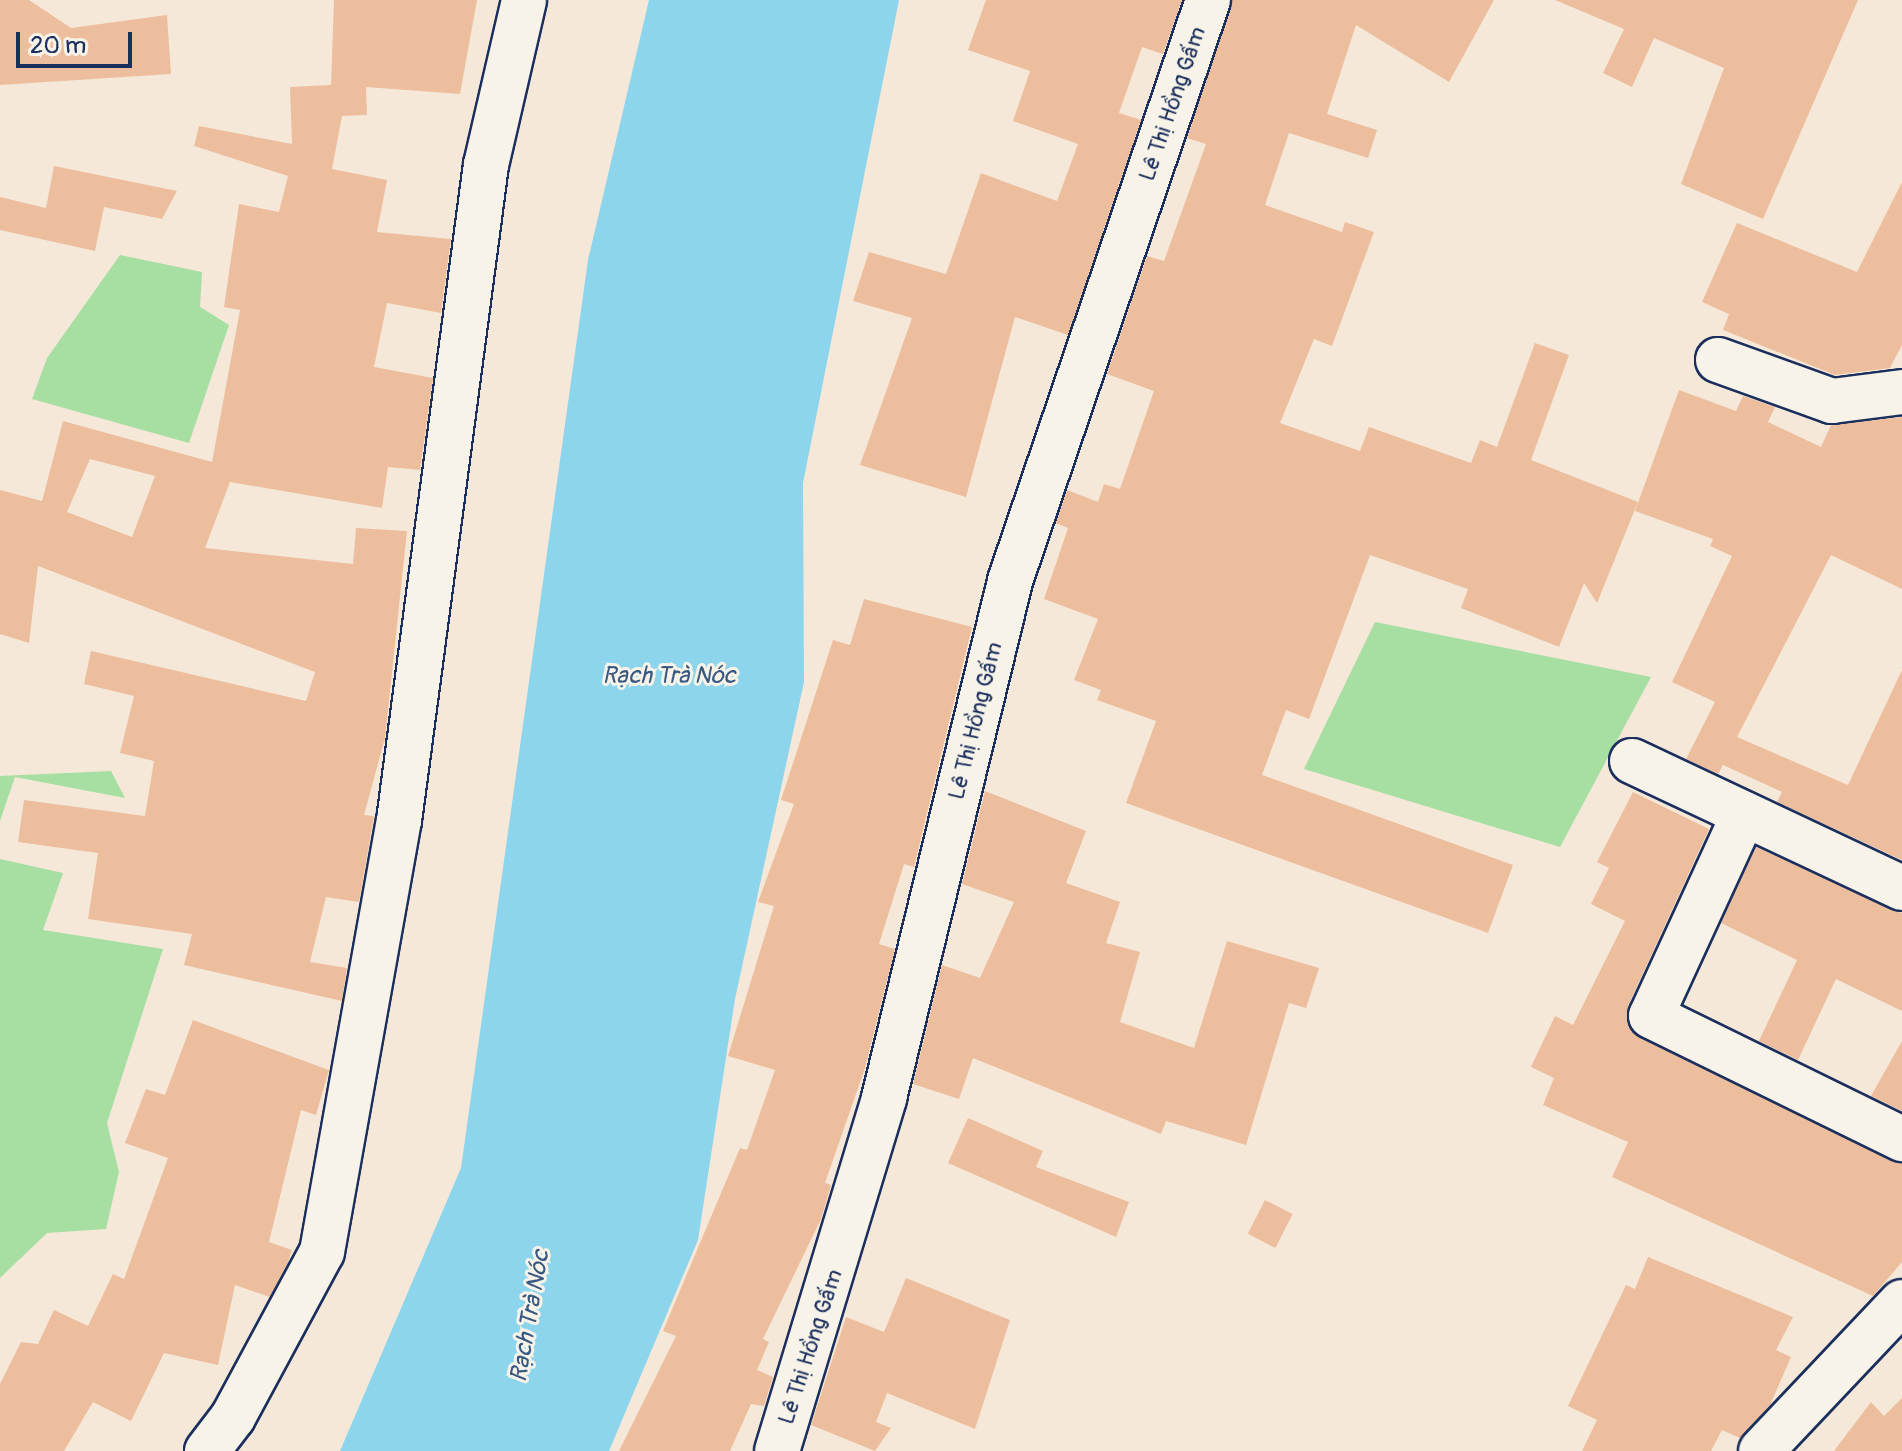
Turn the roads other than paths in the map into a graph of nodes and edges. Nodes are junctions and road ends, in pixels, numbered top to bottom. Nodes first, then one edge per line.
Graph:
1 (524, 0) edge
2 (1208, 0) edge
3 (1718, 360) dead end
4 (1902, 392) edge
5 (1632, 761) dead end
6 (1744, 814) junction
7 (1902, 888) edge
8 (1902, 1139) edge
9 (1902, 1302) edge
10 (207, 1451) edge
11 (777, 1451) edge
12 (1761, 1451) edge

1 - 10 street
2 - 11 street, Lê Thị Hồng Gấm
3 - 4 street
5 - 6 street
6 - 7 street
6 - 8 street
9 - 12 street

